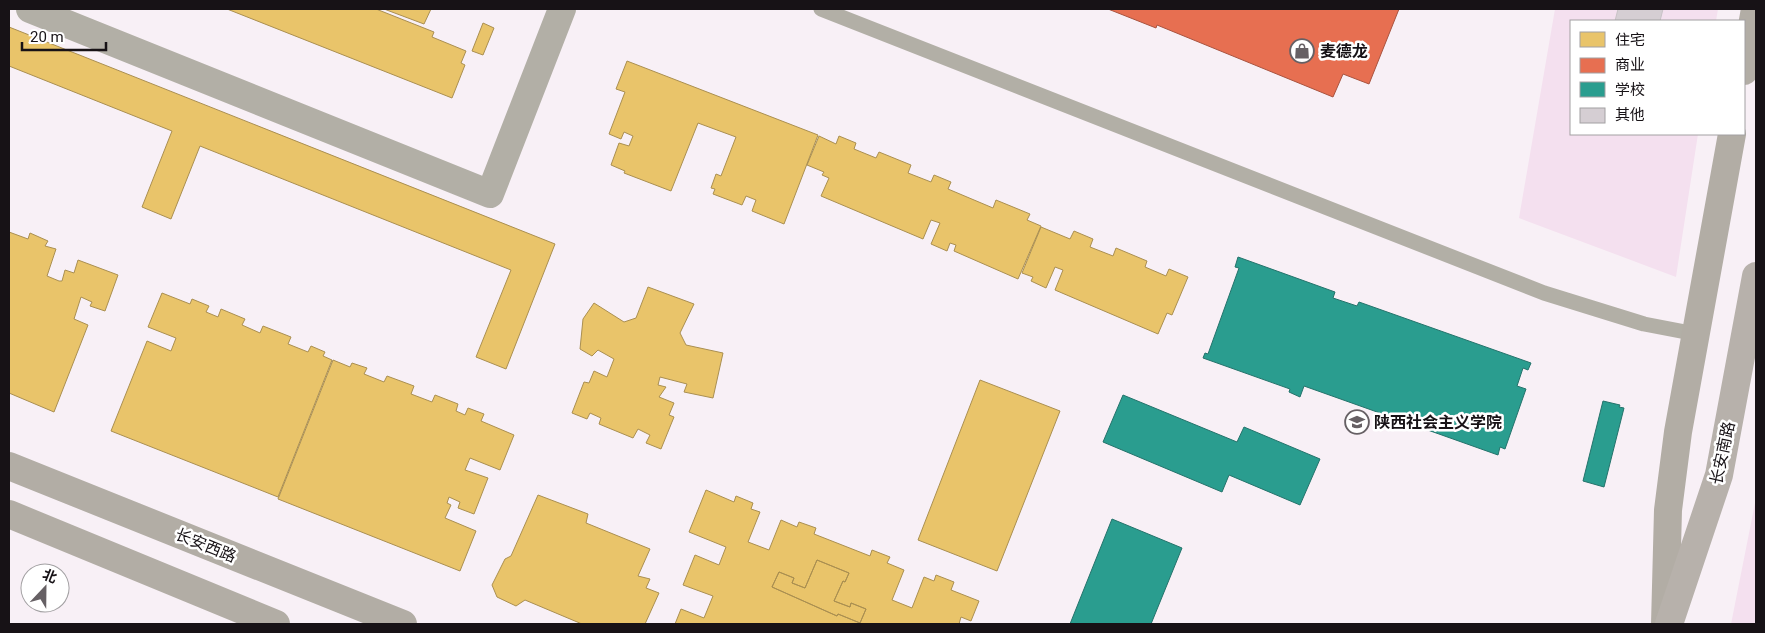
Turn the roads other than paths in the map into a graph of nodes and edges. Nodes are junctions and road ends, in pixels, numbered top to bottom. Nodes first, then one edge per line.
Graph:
1 (30, 9) edge
2 (562, 9) edge
3 (820, 9) edge
4 (1755, 9) edge
5 (1745, 65) edge
6 (1732, 135) edge
7 (1756, 276) edge
8 (1696, 334) junction
9 (9, 466) edge
10 (9, 514) edge
11 (276, 624) edge
12 (403, 624) edge
13 (1665, 624) edge
14 (1669, 624) edge

1 - 2 street
3 - 8 lane
4 - 5 main road
6 - 8 main road
7 - 14 main road, 长安南路
8 - 13 main road
9 - 12 main road, 长安西路
10 - 11 main road

